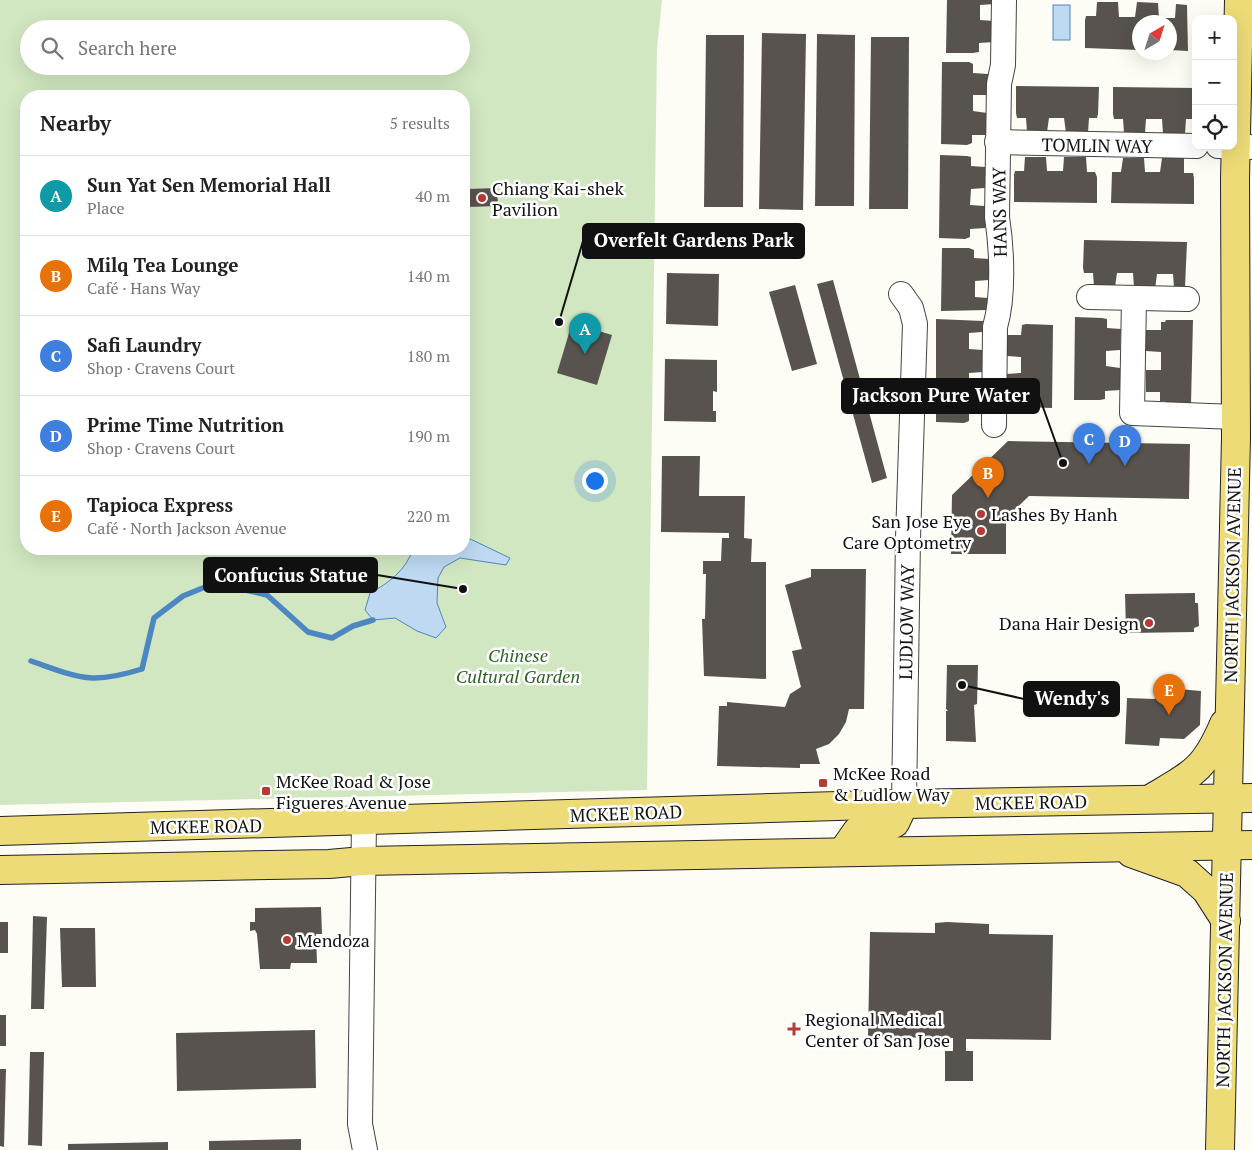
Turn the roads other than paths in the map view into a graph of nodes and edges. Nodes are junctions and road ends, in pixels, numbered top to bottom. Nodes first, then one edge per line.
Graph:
1 (1004, 0) edge
2 (1240, 0) edge
3 (1236, 105) edge
4 (997, 142) junction
5 (1192, 146) edge
6 (1235, 150) edge
7 (901, 294) dead end
8 (1089, 297) dead end
9 (1134, 298) junction
10 (1187, 299) dead end
11 (1236, 417) junction
12 (994, 425) dead end
13 (1229, 714) junction
14 (1239, 799) edge
15 (1146, 801) junction
16 (904, 804) junction
17 (364, 821) junction
18 (0, 831) edge
19 (1240, 845) edge
20 (1115, 848) junction
21 (843, 851) junction
22 (364, 861) junction
23 (0, 870) edge
24 (1226, 921) junction
25 (365, 1150) edge
26 (1220, 1150) edge

1 - 4 street, HANS WAY
2 - 3 main road, NORTH JACKSON AVENUE
4 - 5 street, TOMLIN WAY
4 - 12 street, HANS WAY
6 - 11 main road, NORTH JACKSON AVENUE
7 - 16 street, LUDLOW WAY
8 - 9 street
9 - 10 street
9 - 11 street
11 - 13 main road, NORTH JACKSON AVENUE
13 - 14 main road, NORTH JACKSON AVENUE
13 - 15 main road
14 - 15 main road, MCKEE ROAD
14 - 19 main road, NORTH JACKSON AVENUE
15 - 16 main road, MCKEE ROAD
16 - 17 main road, MCKEE ROAD
16 - 21 main road
17 - 18 main road, MCKEE ROAD
17 - 22 street
19 - 20 main road
19 - 24 main road, NORTH JACKSON AVENUE
20 - 21 main road
20 - 24 main road
21 - 22 main road
22 - 23 main road
22 - 25 street
24 - 26 main road, NORTH JACKSON AVENUE

